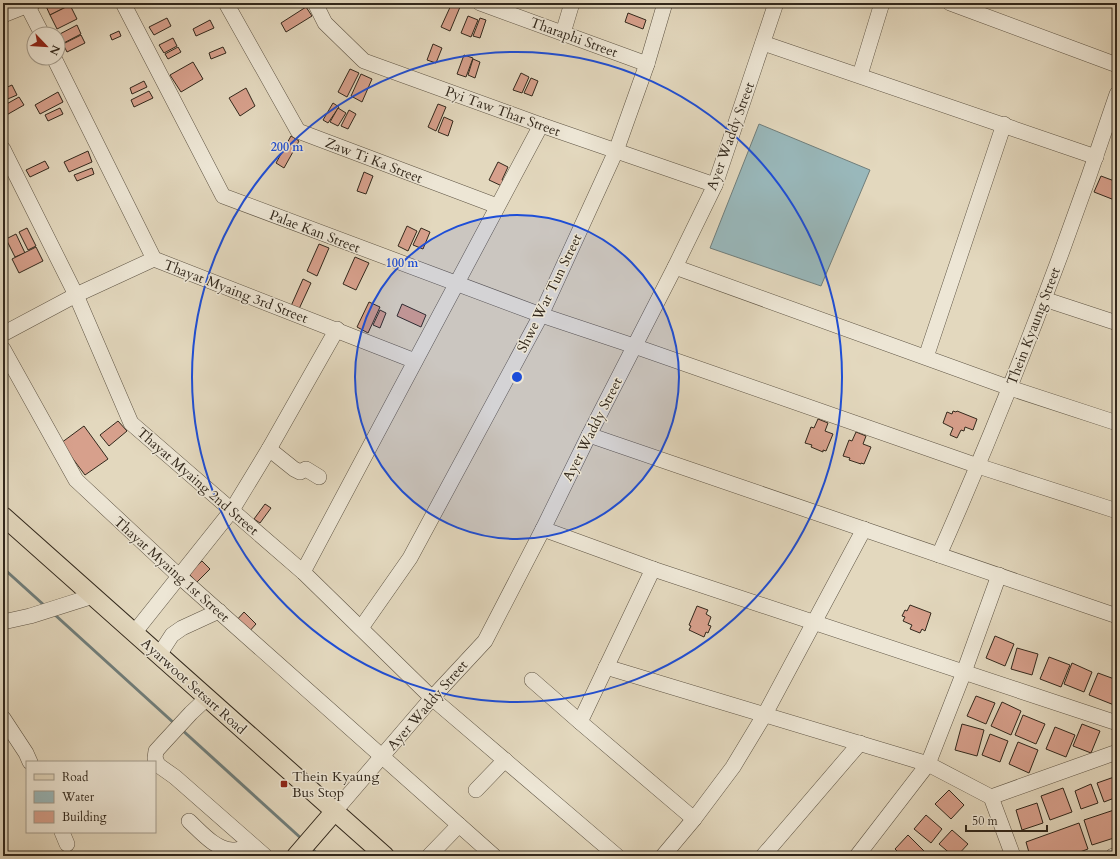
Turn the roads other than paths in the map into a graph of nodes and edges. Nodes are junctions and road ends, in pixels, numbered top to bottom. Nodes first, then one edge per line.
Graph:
1 (123, 3) edge
2 (226, 3) edge
3 (315, 3) edge
4 (480, 3) edge
5 (572, 3) edge
6 (665, 3) edge
7 (776, 3) edge
8 (882, 3) edge
9 (950, 3) edge
10 (29, 4) edge
11 (3, 15) edge
12 (39, 26) edge
13 (563, 33) junction
14 (763, 43) junction
15 (647, 64) junction
16 (1117, 65) edge
17 (58, 66) edge
18 (860, 75) junction
19 (1117, 94) edge
20 (1004, 124) junction
21 (541, 125) junction
22 (3, 149) edge
23 (616, 151) junction
24 (1096, 157) junction
25 (714, 185) junction
26 (497, 206) junction
27 (154, 259) junction
28 (675, 267) junction
29 (456, 284) junction
30 (76, 296) junction
31 (1044, 299) junction
32 (541, 315) junction
33 (1117, 323) edge
34 (337, 329) junction
35 (3, 334) edge
36 (634, 346) junction
37 (3, 349) edge
38 (926, 357) junction
39 (415, 361) junction
40 (1010, 388) junction
41 (1117, 423) edge
42 (589, 435) junction
43 (270, 449) junction
44 (978, 466) junction
45 (319, 477) dead end
46 (232, 510) junction
47 (1117, 511) edge
48 (3, 516) edge
49 (543, 529) junction
50 (864, 529) junction
51 (939, 555) junction
52 (653, 569) junction
53 (303, 572) junction
54 (999, 575) junction
55 (179, 576) junction
56 (93, 596) junction
57 (219, 611) junction
58 (1117, 616) edge
59 (3, 622) edge
60 (815, 622) junction
61 (361, 628) junction
62 (134, 633) junction
63 (159, 655) junction
64 (606, 667) junction
65 (964, 672) junction
66 (532, 680) dead end
67 (207, 698) junction
68 (432, 698) junction
69 (764, 714) junction
70 (3, 718) edge
71 (580, 722) junction
72 (1117, 723) edge
73 (860, 743) junction
74 (1117, 752) edge
75 (382, 756) junction
76 (506, 760) junction
77 (30, 761) edge
78 (928, 764) junction
79 (476, 790) dead end
80 (992, 797) junction
81 (334, 812) junction
82 (694, 819) junction
83 (189, 821) dead end
84 (459, 825) junction
85 (303, 848) edge
86 (259, 851) edge
87 (382, 854) edge
88 (1117, 854) edge
89 (429, 856) edge
90 (494, 856) edge
91 (617, 856) edge
92 (663, 856) edge
93 (763, 856) edge
94 (857, 856) edge
95 (1013, 856) edge
96 (1113, 856) edge

1 - 29 street, Palae Kan Street
2 - 26 street, Zaw Ti Ka Street
3 - 21 street, Pyi Taw Thar Street
4 - 13 street, Tharaphi Street
5 - 13 street
6 - 15 street, Shwe War Tun Street
7 - 14 street, Ayer Waddy Street
8 - 18 street
9 - 16 street
10 - 11 street
10 - 12 street
13 - 15 street, Tharaphi Street
14 - 18 street
14 - 25 street, Ayer Waddy Street
15 - 23 street, Shwe War Tun Street
17 - 27 street, Thayat Myaing 3rd Street
18 - 20 street
19 - 24 street, Thein Kyaung Street
20 - 24 street
20 - 38 street
21 - 23 street, Pyi Taw Thar Street
21 - 26 street
22 - 30 street, Thayat Myaing 2nd Street
23 - 25 street, Pyi Taw Thar Street
23 - 32 street, Shwe War Tun Street
24 - 31 street, Thein Kyaung Street
25 - 28 street, Ayer Waddy Street
26 - 29 street
27 - 30 street
27 - 34 street, Thayat Myaing 3rd Street
28 - 36 street, Ayer Waddy Street
28 - 38 street
29 - 32 street, Palae Kan Street
29 - 39 street
30 - 35 street
30 - 46 street, Thayat Myaing 2nd Street
31 - 33 street
31 - 40 street, Thein Kyaung Street
32 - 36 street, Palae Kan Street
32 - 61 street, Shwe War Tun Street
34 - 39 street, Thayat Myaing 3rd Street
34 - 43 street
36 - 42 street, Ayer Waddy Street
36 - 44 street, Palae Kan Street
37 - 55 street, Thayat Myaing 1st Street
38 - 40 street
39 - 53 street
40 - 41 street
40 - 44 street, Thein Kyaung Street
42 - 49 street, Ayer Waddy Street
42 - 50 street
43 - 45 street
43 - 46 street
44 - 47 street, Palae Kan Street
44 - 51 street, Thein Kyaung Street
46 - 53 street, Thayat Myaing 2nd Street
46 - 55 street
48 - 56 main road, Ayarwoot Setsart Road
49 - 52 street
49 - 68 street, Ayer Waddy Street
50 - 51 street
50 - 60 street
51 - 54 street
52 - 60 street
52 - 64 street
53 - 61 street, Thayat Myaing 2nd Street
54 - 58 street
54 - 65 street
55 - 57 street, Thayat Myaing 1st Street
55 - 62 street
56 - 59 street
56 - 62 main road, Ayarwoot Setsart Road
57 - 63 street
57 - 75 street, Thayat Myaing 1st Street
60 - 65 street
60 - 69 street
61 - 68 street, Thayat Myaing 2nd Street
62 - 63 main road, Ayarwoot Setsart Road
63 - 67 main road, Ayarwoot Setsart Road
64 - 69 street
64 - 71 street
65 - 72 street
65 - 78 street
66 - 71 street
67 - 81 main road, Ayarwoot Setsart Road
67 - 86 street
68 - 75 street, Ayer Waddy Street
68 - 76 street, Thayat Myaing 2nd Street
69 - 73 street
69 - 82 street
70 - 77 street
71 - 82 street
73 - 78 street
73 - 93 street
74 - 80 street
75 - 81 street, Ayer Waddy Street
75 - 84 street, Thayat Myaing 1st Street
76 - 79 street
76 - 91 street, Thayat Myaing 2nd Street
78 - 80 street
78 - 94 street
80 - 95 street
81 - 85 main road
81 - 87 main road, Ayarwoot Setsart Road
82 - 92 street
83 - 86 street
84 - 89 street
84 - 90 street, Thayat Myaing 1st Street
88 - 96 street

